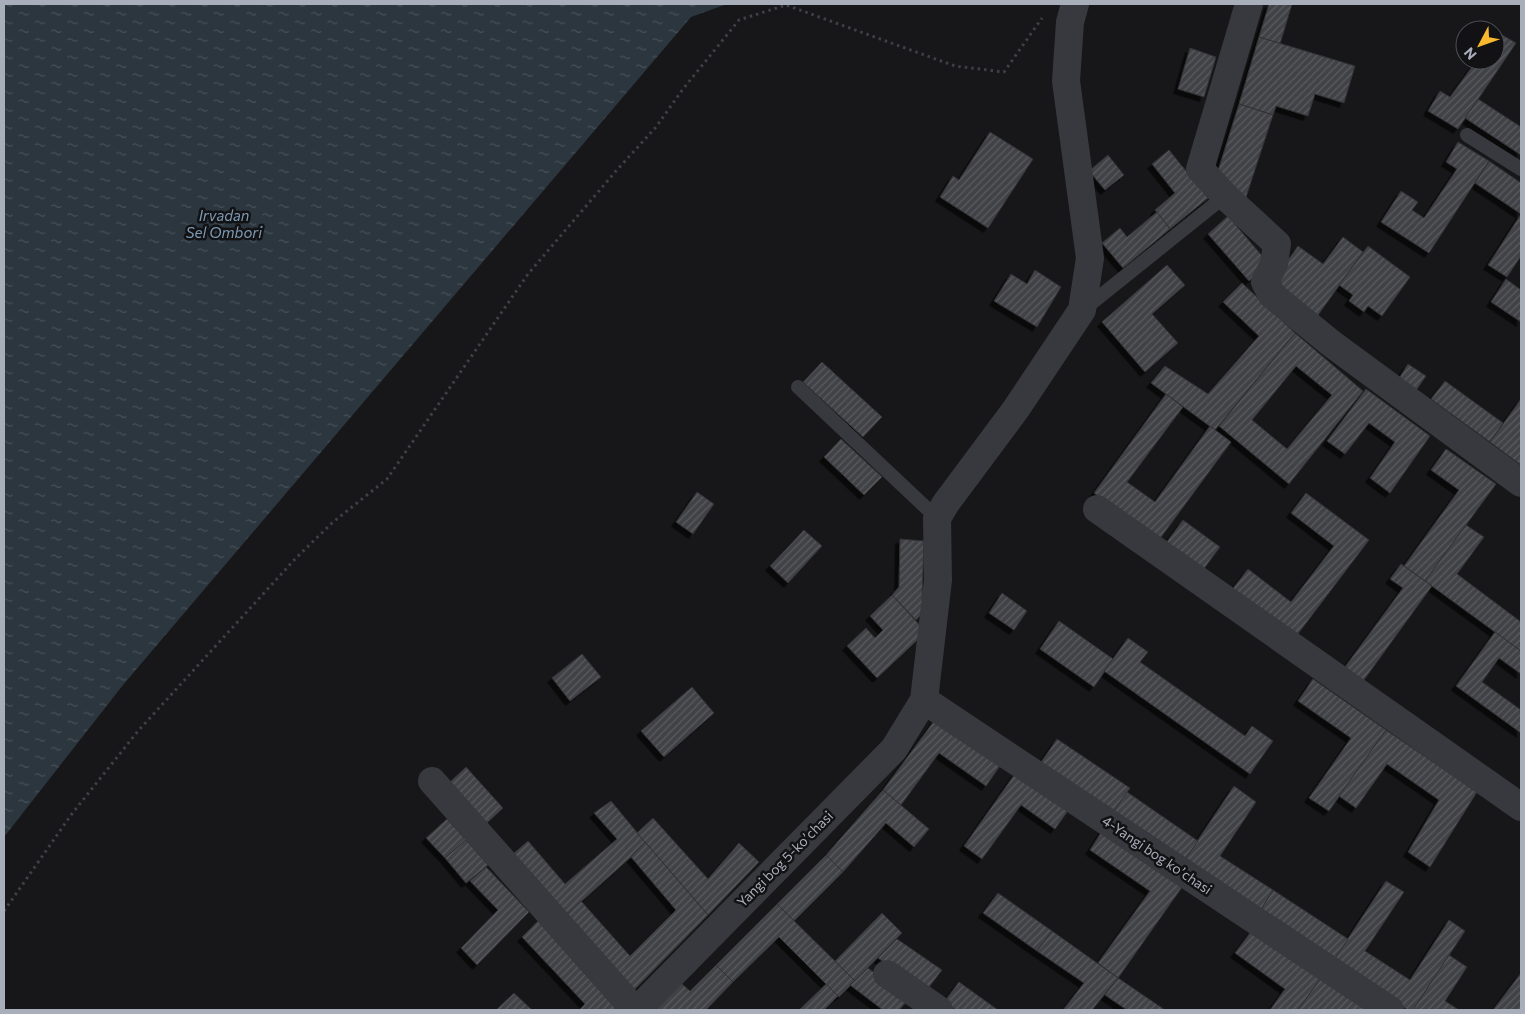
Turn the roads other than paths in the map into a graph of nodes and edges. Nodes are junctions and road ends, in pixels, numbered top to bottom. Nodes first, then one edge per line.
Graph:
1 (1075, 4) edge
2 (1249, 4) edge
3 (1467, 135) dead end
4 (1521, 169) edge
5 (1225, 196) junction
6 (1082, 310) junction
7 (798, 387) dead end
8 (1521, 483) edge
9 (1097, 509) dead end
10 (937, 518) junction
11 (924, 700) junction
12 (432, 781) dead end
13 (1521, 807) edge
14 (887, 974) dead end
15 (636, 1010) edge
16 (939, 1010) edge
17 (1390, 1010) edge

1 - 6 street
2 - 5 street
3 - 4 lane
5 - 6 lane
5 - 8 street
6 - 10 street
7 - 10 lane
9 - 13 street
10 - 11 street
11 - 15 street, Yangi bog 5-koʼchasi
11 - 17 street, 4-Yangi bog koʼchasi
12 - 15 street
14 - 16 street

